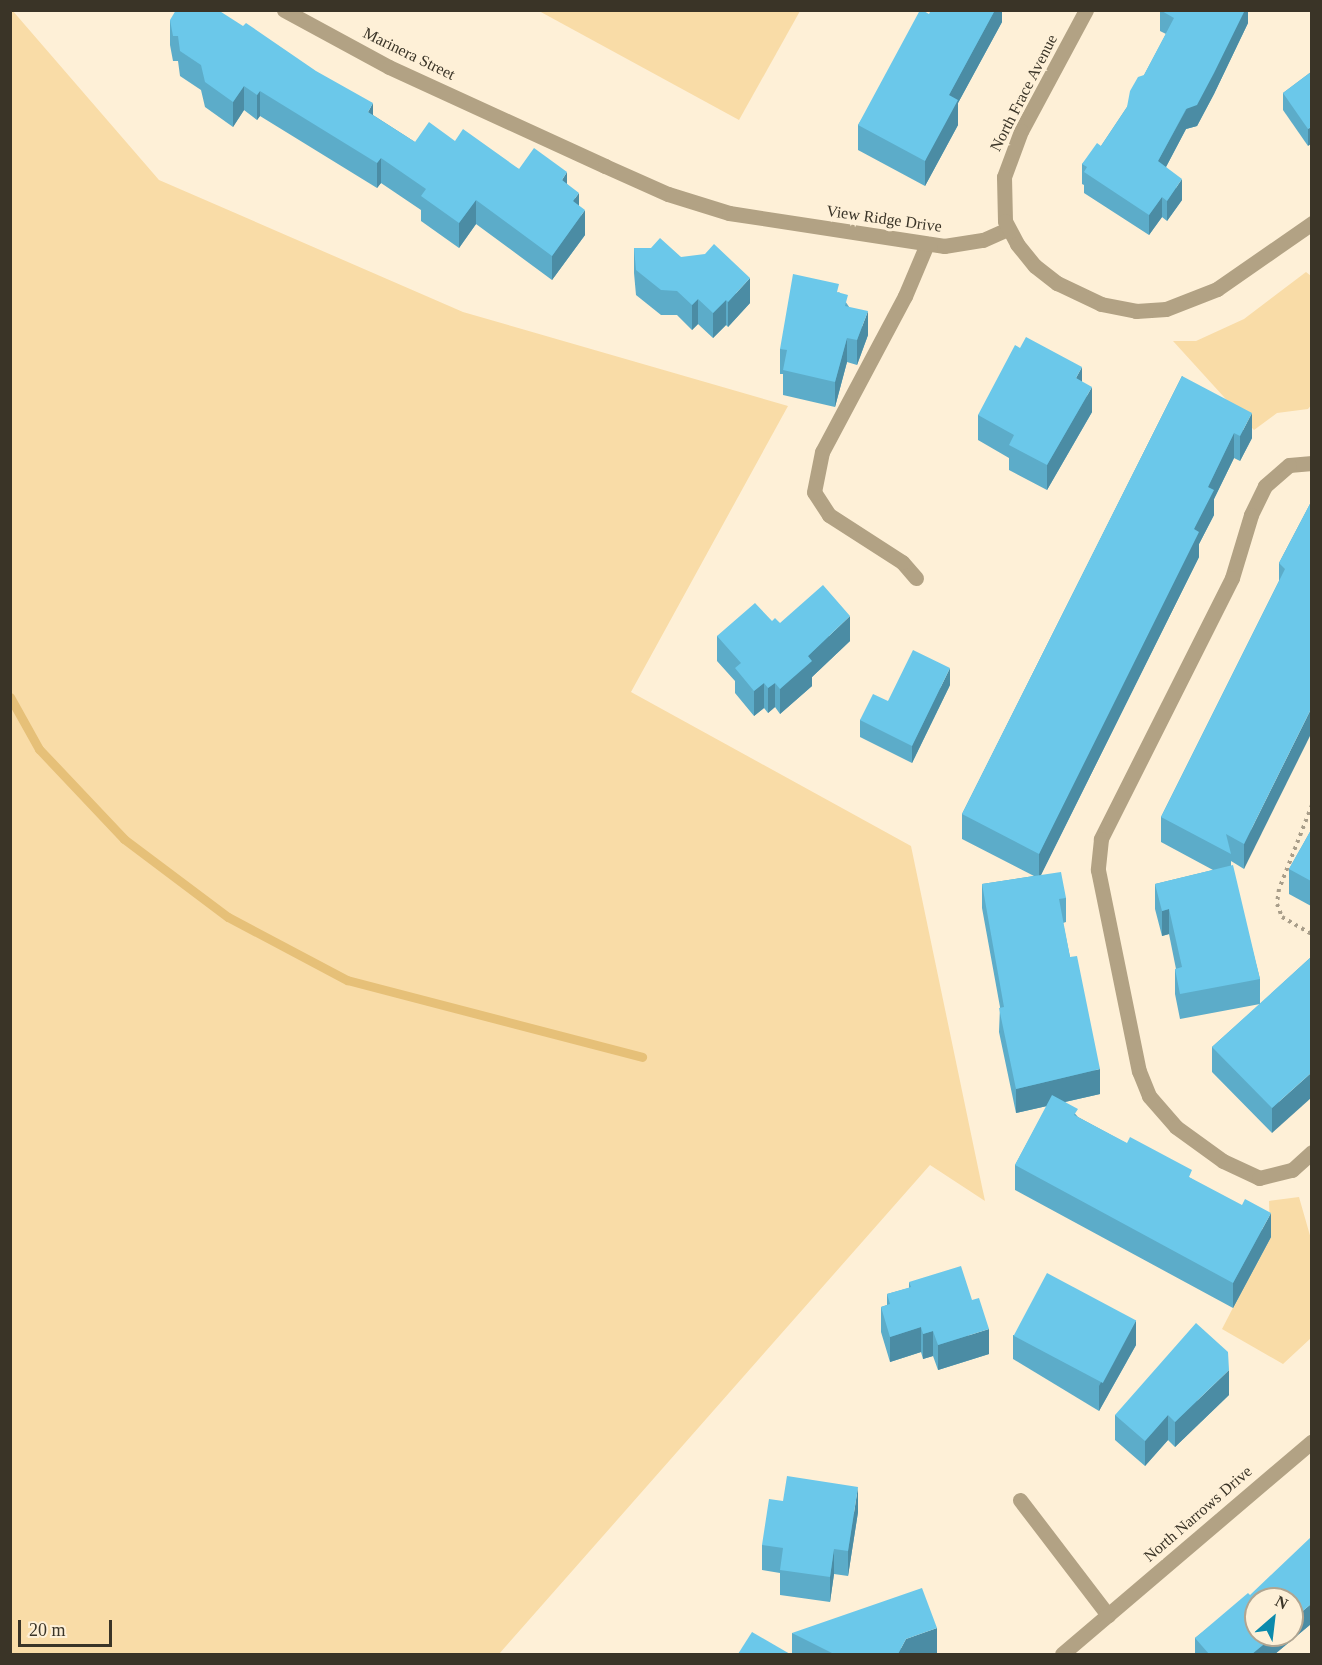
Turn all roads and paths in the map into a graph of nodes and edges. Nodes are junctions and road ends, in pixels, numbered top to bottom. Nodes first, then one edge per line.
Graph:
1 (284, 10) edge
2 (1086, 10) edge
3 (520, 126) joint
4 (1311, 223) edge
5 (1008, 229) junction
6 (927, 244) junction
7 (1311, 463) edge
8 (916, 578) dead end
9 (1311, 805) edge
10 (1311, 934) edge
11 (1311, 1152) edge
12 (1311, 1441) edge
13 (1020, 1500) dead end
14 (1108, 1615) junction
15 (1062, 1654) edge

1 - 3 street, Marinera Street
2 - 5 street, North Frace Avenue
3 - 6 street, View Ridge Drive
4 - 5 street
5 - 6 street, View Ridge Drive
6 - 8 street
7 - 11 street
9 - 10 path
12 - 14 street, North Narrows Drive
13 - 14 street
14 - 15 street, North Narrows Drive

